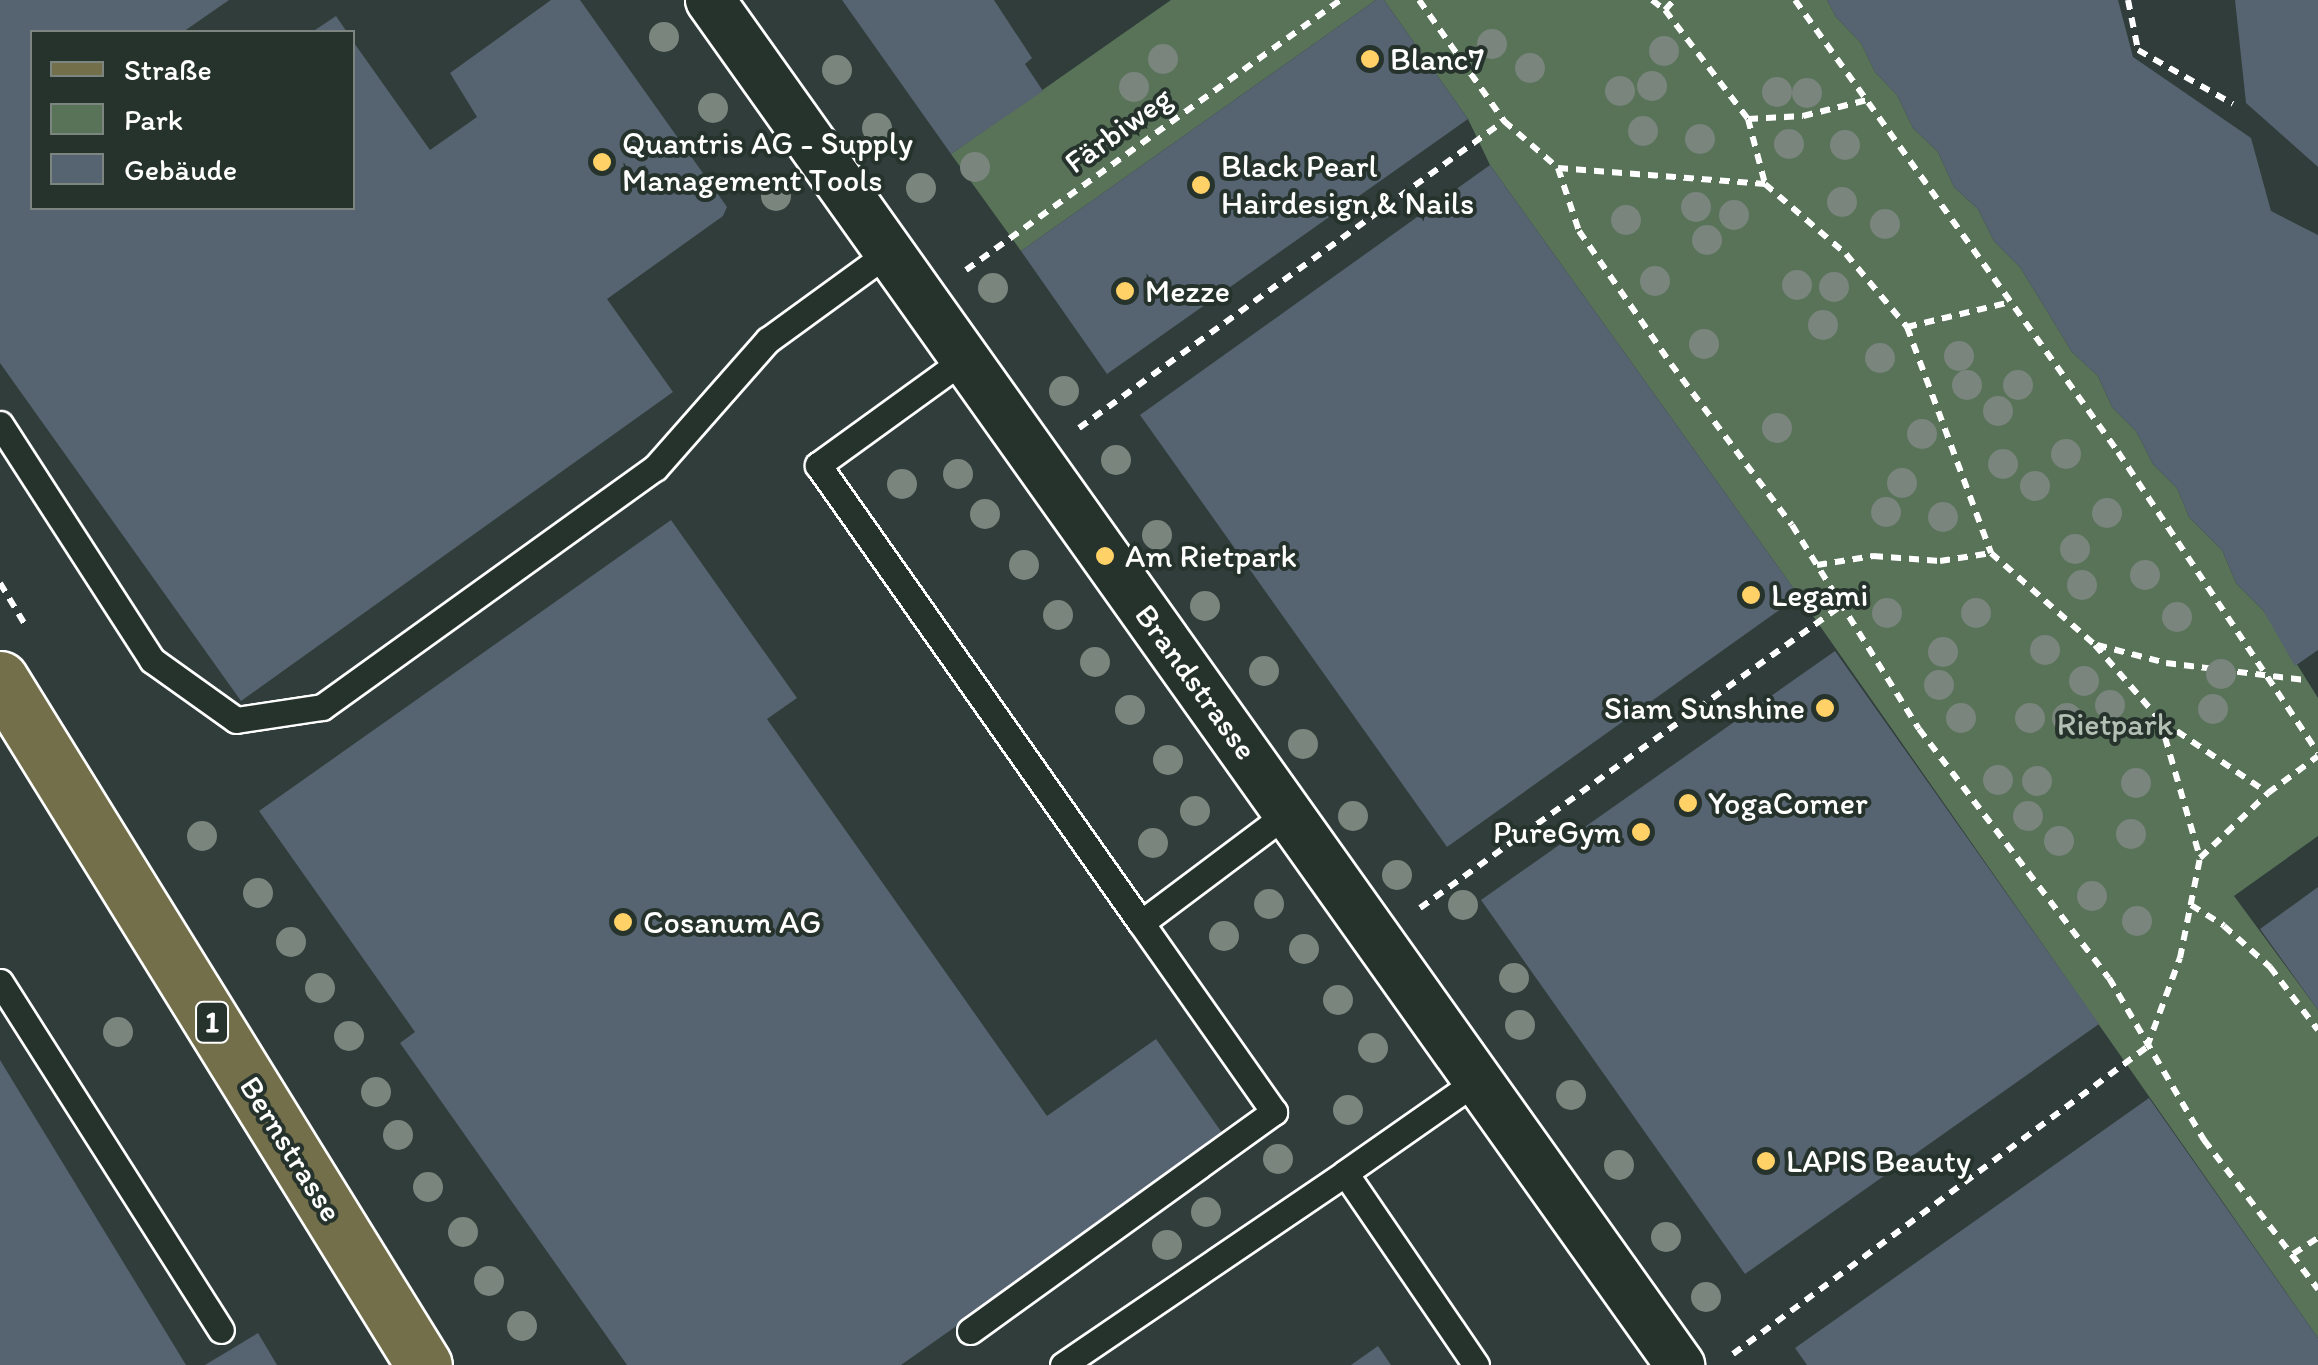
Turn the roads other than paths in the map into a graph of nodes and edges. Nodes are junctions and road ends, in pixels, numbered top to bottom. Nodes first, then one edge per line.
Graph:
1 (710, 0) edge
2 (889, 252) junction
3 (966, 358) junction
4 (0, 424) edge
5 (0, 679) edge
6 (1289, 812) junction
7 (1141, 924) junction
8 (0, 982) edge
9 (1478, 1080) junction
10 (1345, 1173) junction
11 (222, 1330) dead end
12 (970, 1331) dead end
13 (424, 1365) edge
14 (1063, 1365) edge
15 (1476, 1365) edge
16 (1680, 1365) edge

1 - 2 street, Brandstrasse
2 - 3 street, Brandstrasse
2 - 4 lane
3 - 6 street, Brandstrasse
3 - 7 lane
5 - 13 main road, Bernstrasse / 1
6 - 7 lane
6 - 9 street, Brandstrasse
7 - 12 lane
8 - 11 lane
9 - 10 lane
9 - 16 street, Brandstrasse
10 - 14 lane
10 - 15 lane

